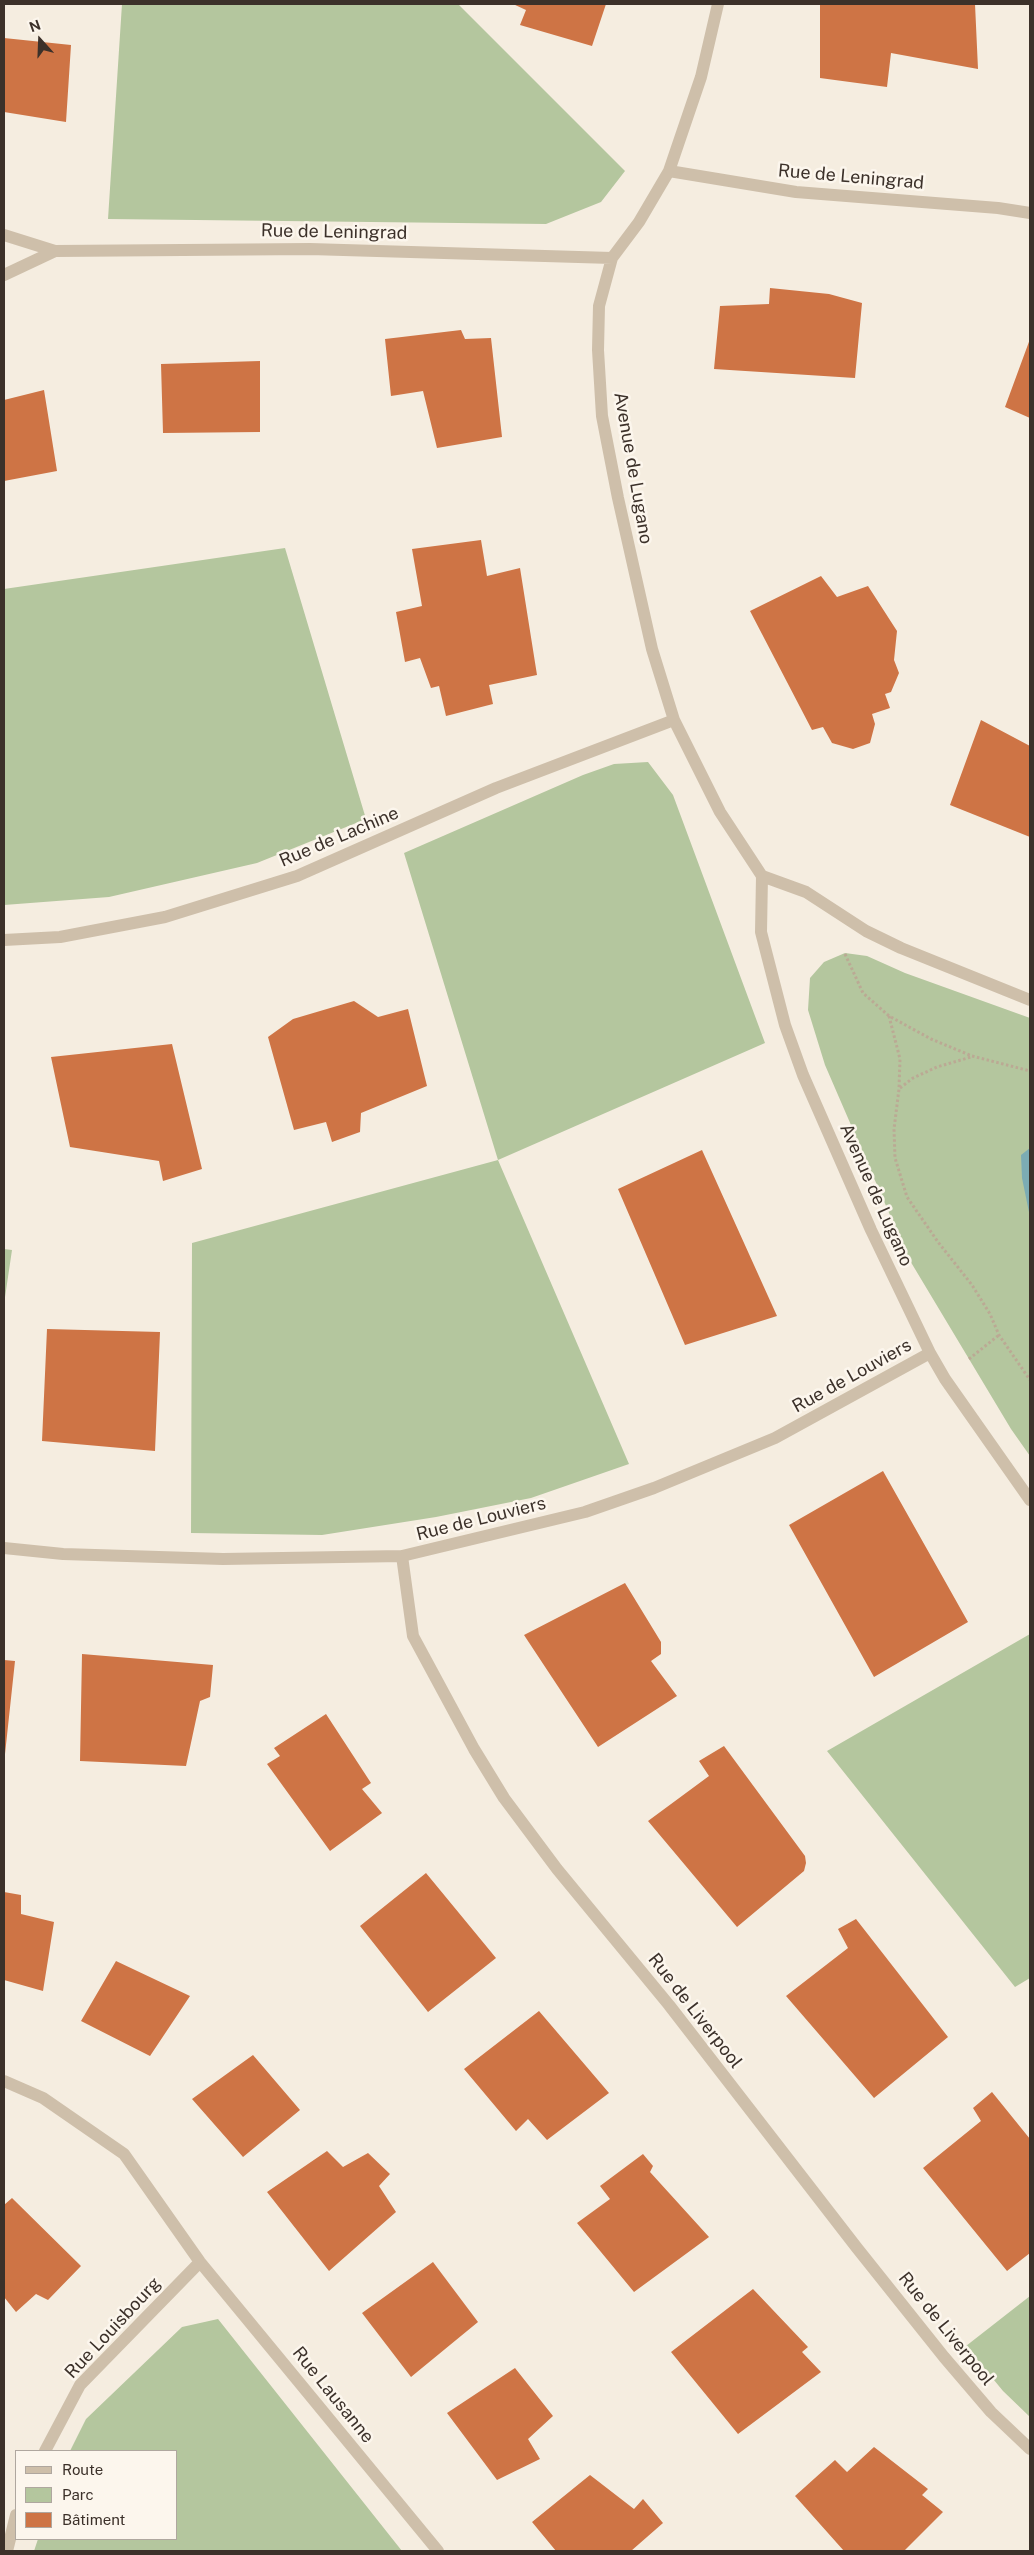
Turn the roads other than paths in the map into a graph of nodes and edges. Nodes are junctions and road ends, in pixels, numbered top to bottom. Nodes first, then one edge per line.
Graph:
1 (718, 4) edge
2 (668, 170) junction
3 (1030, 213) edge
4 (4, 235) edge
5 (55, 251) junction
6 (612, 258) junction
7 (4, 275) edge
8 (674, 720) junction
9 (762, 876) junction
10 (4, 940) edge
11 (1030, 1000) edge
12 (930, 1353) junction
13 (1030, 1500) edge
14 (4, 1548) edge
15 (402, 1556) junction
16 (4, 2081) edge
17 (200, 2262) junction
18 (1030, 2449) edge
19 (46, 2450) edge
20 (15, 2519) edge
21 (7, 2551) edge
22 (438, 2551) edge

1 - 2 street, Avenue de Lugano
2 - 3 street, Rue de Leningrad
2 - 6 street, Avenue de Lugano
4 - 5 street, Rue de Leningrad
5 - 6 street, Rue de Leningrad
5 - 7 street, Rue de Leningrad
6 - 8 street, Avenue de Lugano
8 - 9 street, Avenue de Lugano
8 - 10 street, Rue de Lachine
9 - 11 street
9 - 12 street, Avenue de Lugano
12 - 13 street, Avenue de Lugano
12 - 15 street, Rue de Louviers
14 - 15 street, Rue de Louviers
15 - 18 street, Rue de Liverpool
16 - 17 street, Rue Lausanne
17 - 19 street, Rue Louisbourg
17 - 22 street, Rue Lausanne
20 - 21 street

